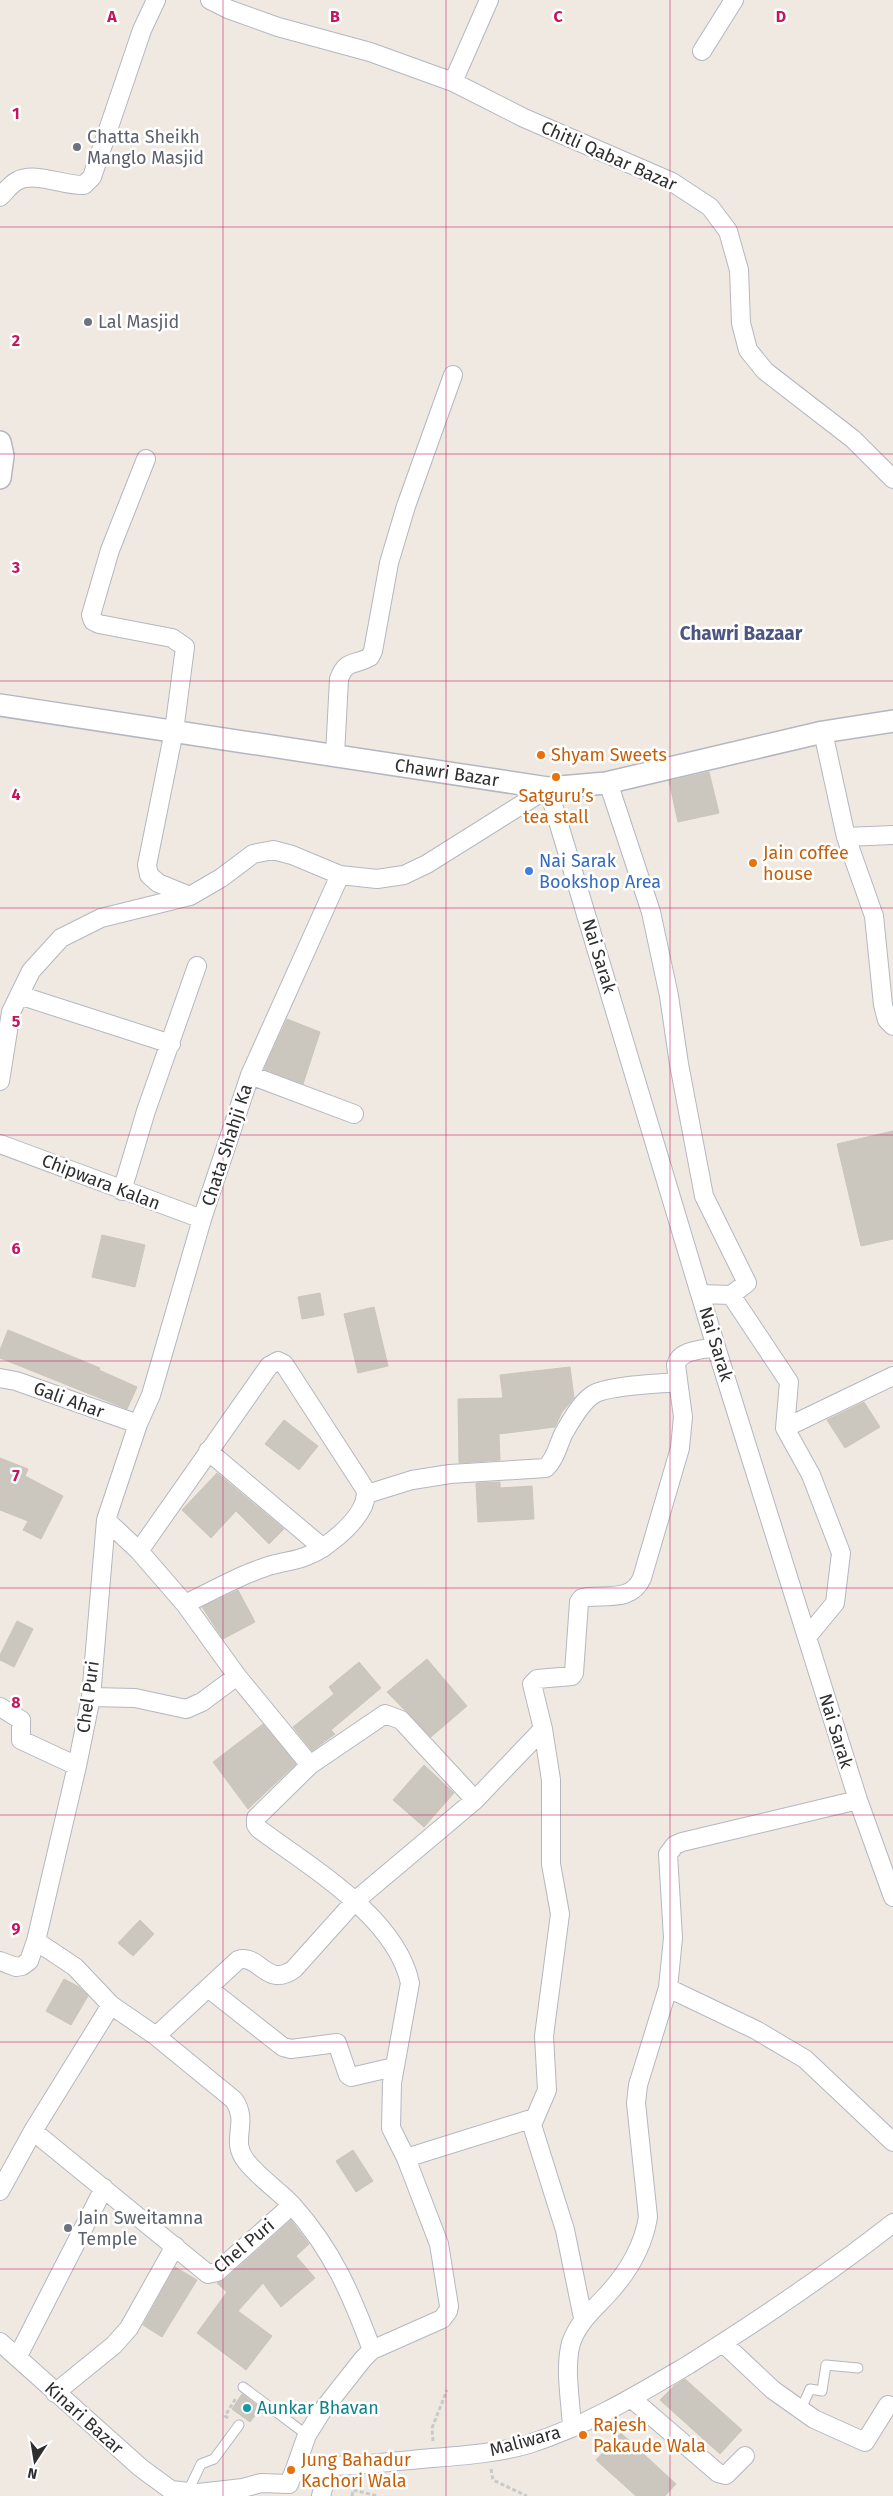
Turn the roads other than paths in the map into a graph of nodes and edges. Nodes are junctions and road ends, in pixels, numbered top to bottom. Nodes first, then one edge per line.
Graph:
1 (156, 0) edge
2 (210, 0) edge
3 (489, 0) edge
4 (734, 0) edge
5 (702, 52) dead end
6 (453, 82) junction
7 (0, 197) edge
8 (453, 375) dead end
9 (0, 442) edge
10 (146, 459) dead end
11 (0, 478) edge
12 (893, 479) edge
13 (0, 705) edge
14 (893, 721) edge
15 (174, 731) junction
16 (823, 732) junction
17 (335, 755) junction
18 (608, 782) junction
19 (548, 788) junction
20 (893, 835) edge
21 (846, 837) junction
22 (340, 875) junction
23 (190, 896) junction
24 (197, 966) dead end
25 (19, 996) junction
26 (893, 1026) edge
27 (171, 1044) junction
28 (250, 1075) junction
29 (0, 1081) edge
30 (354, 1114) dead end
31 (0, 1144) edge
32 (122, 1191) junction
33 (202, 1219) junction
34 (700, 1294) junction
35 (731, 1295) junction
36 (716, 1347) junction
37 (893, 1376) edge
38 (0, 1378) edge
39 (678, 1382) junction
40 (138, 1424) junction
41 (785, 1428) junction
42 (208, 1451) junction
43 (367, 1494) junction
44 (106, 1520) junction
45 (323, 1548) junction
46 (138, 1551) junction
47 (185, 1604) junction
48 (807, 1637) junction
49 (237, 1676) junction
50 (91, 1696) junction
51 (0, 1707) edge
52 (543, 1729) junction
53 (310, 1765) junction
54 (77, 1766) junction
55 (475, 1800) junction
56 (858, 1800) junction
57 (890, 1872) edge
58 (893, 1897) edge
59 (355, 1901) junction
60 (36, 1941) junction
61 (0, 1961) edge
62 (208, 1988) junction
63 (668, 1988) junction
64 (111, 2006) junction
65 (156, 2036) junction
66 (394, 2067) junction
67 (534, 2118) junction
68 (33, 2131) junction
69 (893, 2142) edge
70 (406, 2158) junction
71 (104, 2188) junction
72 (0, 2191) edge
73 (292, 2205) junction
74 (893, 2223) edge
75 (175, 2246) junction
76 (583, 2318) junction
77 (0, 2342) edge
78 (724, 2343) junction
79 (372, 2350) junction
80 (18, 2356) junction
81 (858, 2368) dead end
82 (244, 2387) road end
83 (55, 2393) junction
84 (632, 2399) junction
85 (888, 2405) dead end
86 (801, 2409) junction
87 (239, 2425) road end
88 (572, 2428) junction
89 (307, 2435) junction
90 (745, 2456) dead end
91 (296, 2466) junction
92 (329, 2467) junction
93 (191, 2492) junction
94 (170, 2493) edge
95 (321, 2496) edge

1 - 7 street
2 - 6 street, Chitli Qabar Bazar
3 - 6 street
4 - 5 street
6 - 12 street, Chitli Qabar Bazar
8 - 17 street
9 - 11 street
10 - 15 street
13 - 15 street, Chawri Bazar
14 - 16 street, Chawri Bazar
15 - 17 street, Chawri Bazar
15 - 23 street
16 - 18 street, Chawri Bazar
16 - 21 street
17 - 19 street, Chawri Bazar
18 - 19 street, Chawri Bazar
18 - 35 street
19 - 22 street
19 - 34 street, Nai Sarak
20 - 21 street
21 - 26 street
22 - 23 street
22 - 28 street, Chata Shahji Ka
23 - 25 street
24 - 27 street
25 - 27 street
25 - 29 street
27 - 32 street
28 - 30 street
28 - 33 street, Chata Shahji Ka
31 - 32 street, Chipwara Kalan
32 - 33 street, Chipwara Kalan
33 - 40 street, Chata Shahji Ka
34 - 35 street
34 - 36 street, Nai Sarak
35 - 41 street
36 - 39 street
36 - 48 street, Nai Sarak
37 - 41 street
38 - 40 street, Gali Ahar
39 - 43 street
39 - 52 street
40 - 44 street, Chel Puri
41 - 48 street
42 - 43 street
42 - 45 street
42 - 46 street
43 - 45 street
44 - 46 street
44 - 50 street, Chel Puri
45 - 47 street
46 - 47 street
47 - 49 street
48 - 56 street, Nai Sarak
49 - 50 street
49 - 53 street
50 - 54 street, Chel Puri
51 - 54 street
52 - 55 street
52 - 67 street
53 - 55 street
53 - 59 street
54 - 60 street, Chel Puri
55 - 59 street
56 - 57 street, Nai Sarak
56 - 63 street
57 - 58 street, Nai Sarak
59 - 62 street
59 - 66 street
60 - 61 street, Chel Puri
60 - 64 street
62 - 65 street
62 - 66 street
63 - 69 street
63 - 76 street
64 - 65 street
64 - 68 street
65 - 73 street
66 - 70 street
67 - 70 street
67 - 76 street
68 - 71 street, Chel Puri
68 - 72 street
70 - 79 street
71 - 75 street, Chel Puri
71 - 80 street
73 - 75 street, Chel Puri
73 - 79 street
74 - 78 street, Maliwara
75 - 83 street
76 - 88 street
77 - 80 street, Kinari Bazar
78 - 84 street, Maliwara
78 - 86 street
79 - 89 street
80 - 83 street, Kinari Bazar
81 - 86 lane
82 - 89 lane
83 - 94 street, Kinari Bazar
84 - 88 street, Maliwara
84 - 90 street
85 - 86 street
87 - 93 lane
88 - 92 street, Maliwara
89 - 91 street
91 - 92 street, Maliwara
91 - 93 street
92 - 95 street
93 - 94 street

